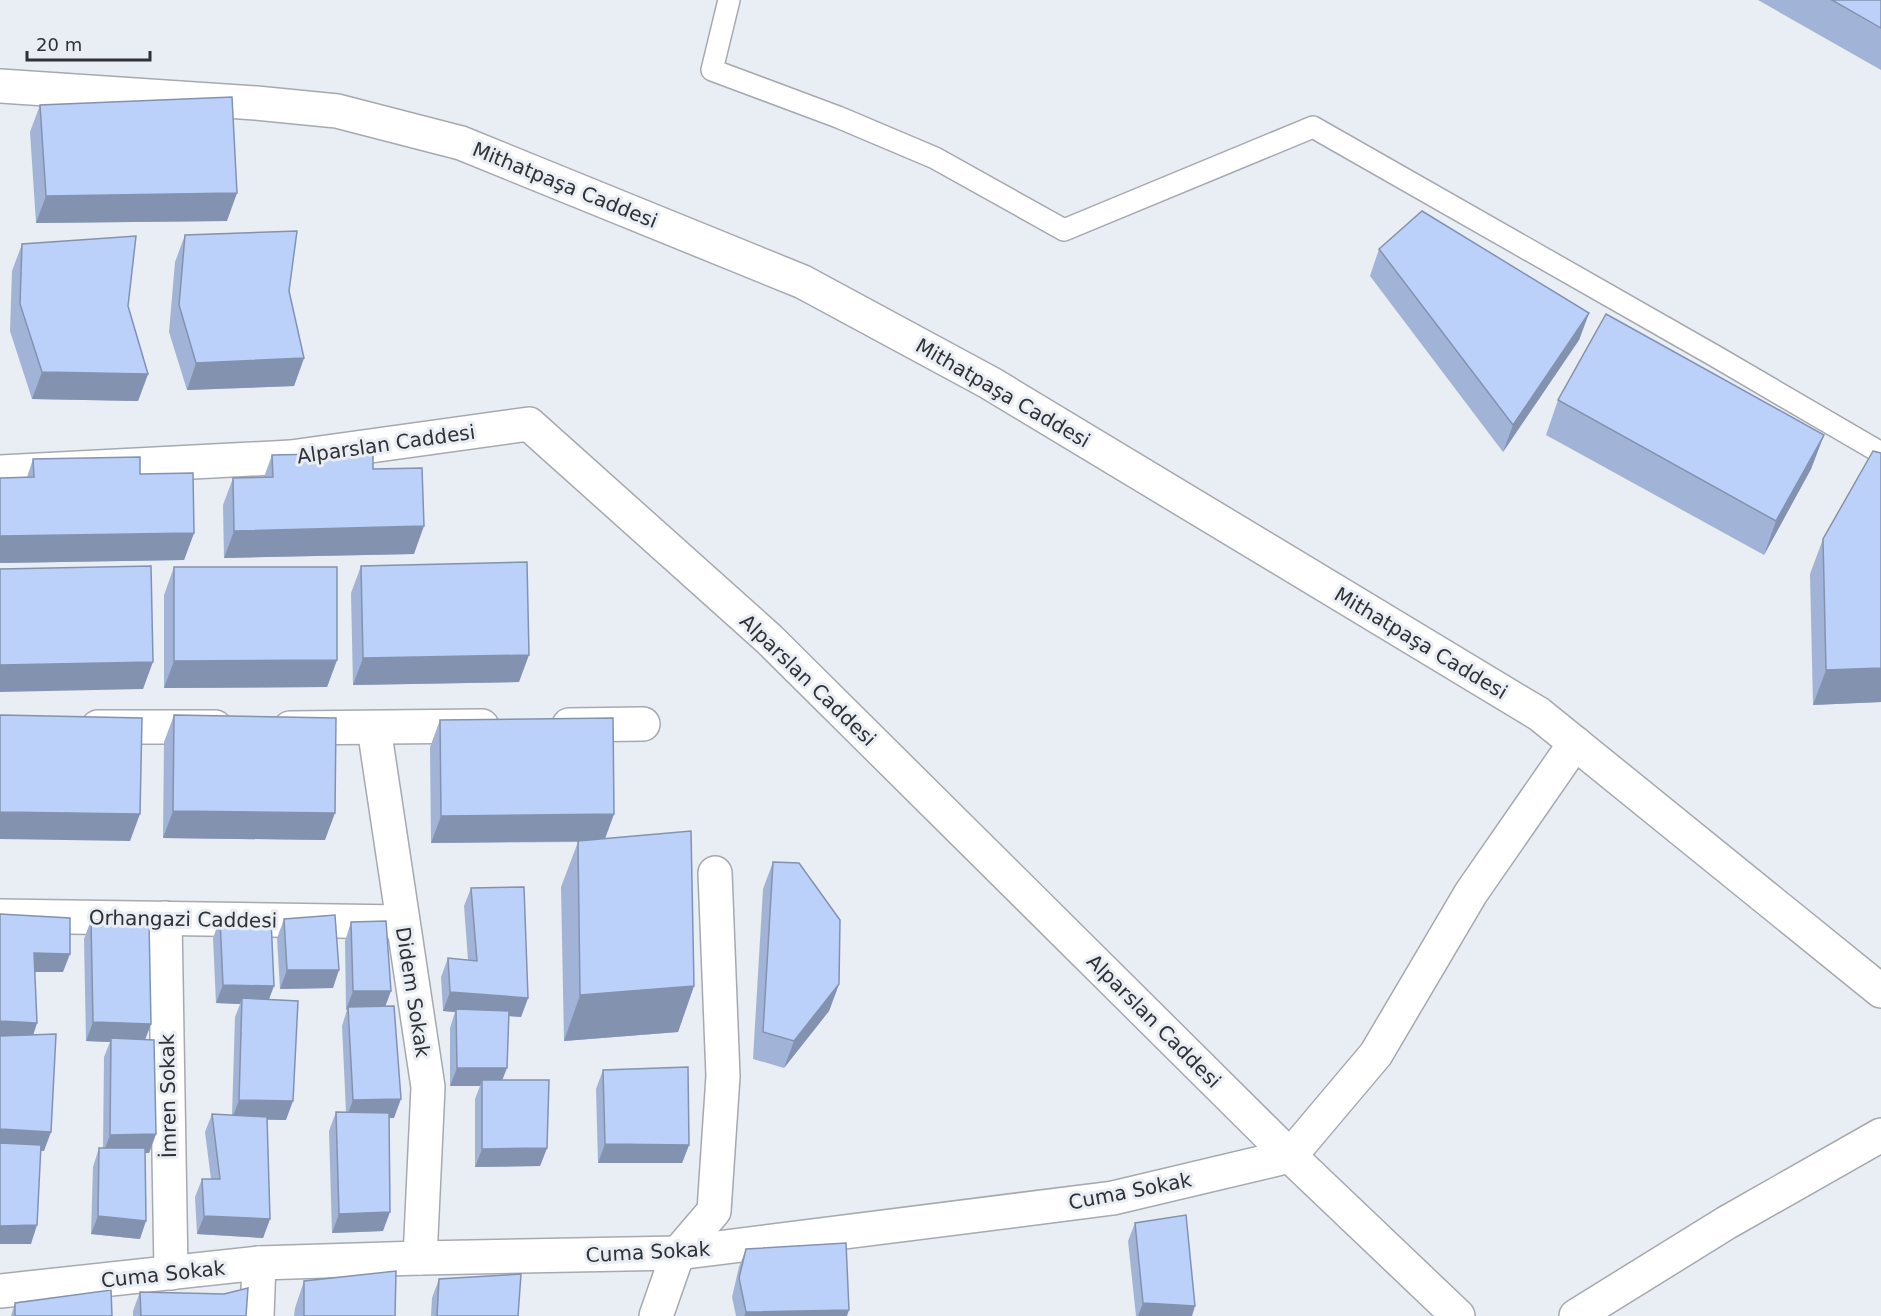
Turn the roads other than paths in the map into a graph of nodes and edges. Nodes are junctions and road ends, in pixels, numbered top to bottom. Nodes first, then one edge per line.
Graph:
1 (729, 0) edge
2 (0, 86) edge
3 (1881, 453) edge
4 (0, 472) edge
5 (642, 723) dead end
6 (70, 727) edge
7 (374, 728) junction
8 (1575, 743) junction
9 (715, 873) dead end
10 (0, 916) edge
11 (165, 918) junction
12 (402, 922) junction
13 (1881, 991) edge
14 (1881, 1135) edge
15 (1290, 1156) junction
16 (678, 1254) junction
17 (420, 1258) junction
18 (259, 1263) junction
19 (171, 1273) junction
20 (0, 1291) edge
21 (256, 1316) edge
22 (656, 1316) edge
23 (1458, 1316) edge
24 (1576, 1316) edge

1 - 3 lane
2 - 8 street, Mithatpaşa Caddesi
4 - 15 street, Alparslan Caddesi
5 - 7 street
6 - 7 street
7 - 12 street, Didem Sokak
8 - 13 street, Mithatpaşa Caddesi
8 - 15 street
9 - 16 street
10 - 11 street, Orhangazi Caddesi
11 - 12 street, Orhangazi Caddesi
11 - 19 street, İmren Sokak
12 - 17 street, Didem Sokak
14 - 24 street
15 - 16 street, Cuma Sokak
15 - 23 street, Alparslan Caddesi
16 - 17 street, Cuma Sokak
16 - 22 street
17 - 18 street, Cuma Sokak
18 - 19 street, Cuma Sokak
18 - 21 street
19 - 20 street, Cuma Sokak

